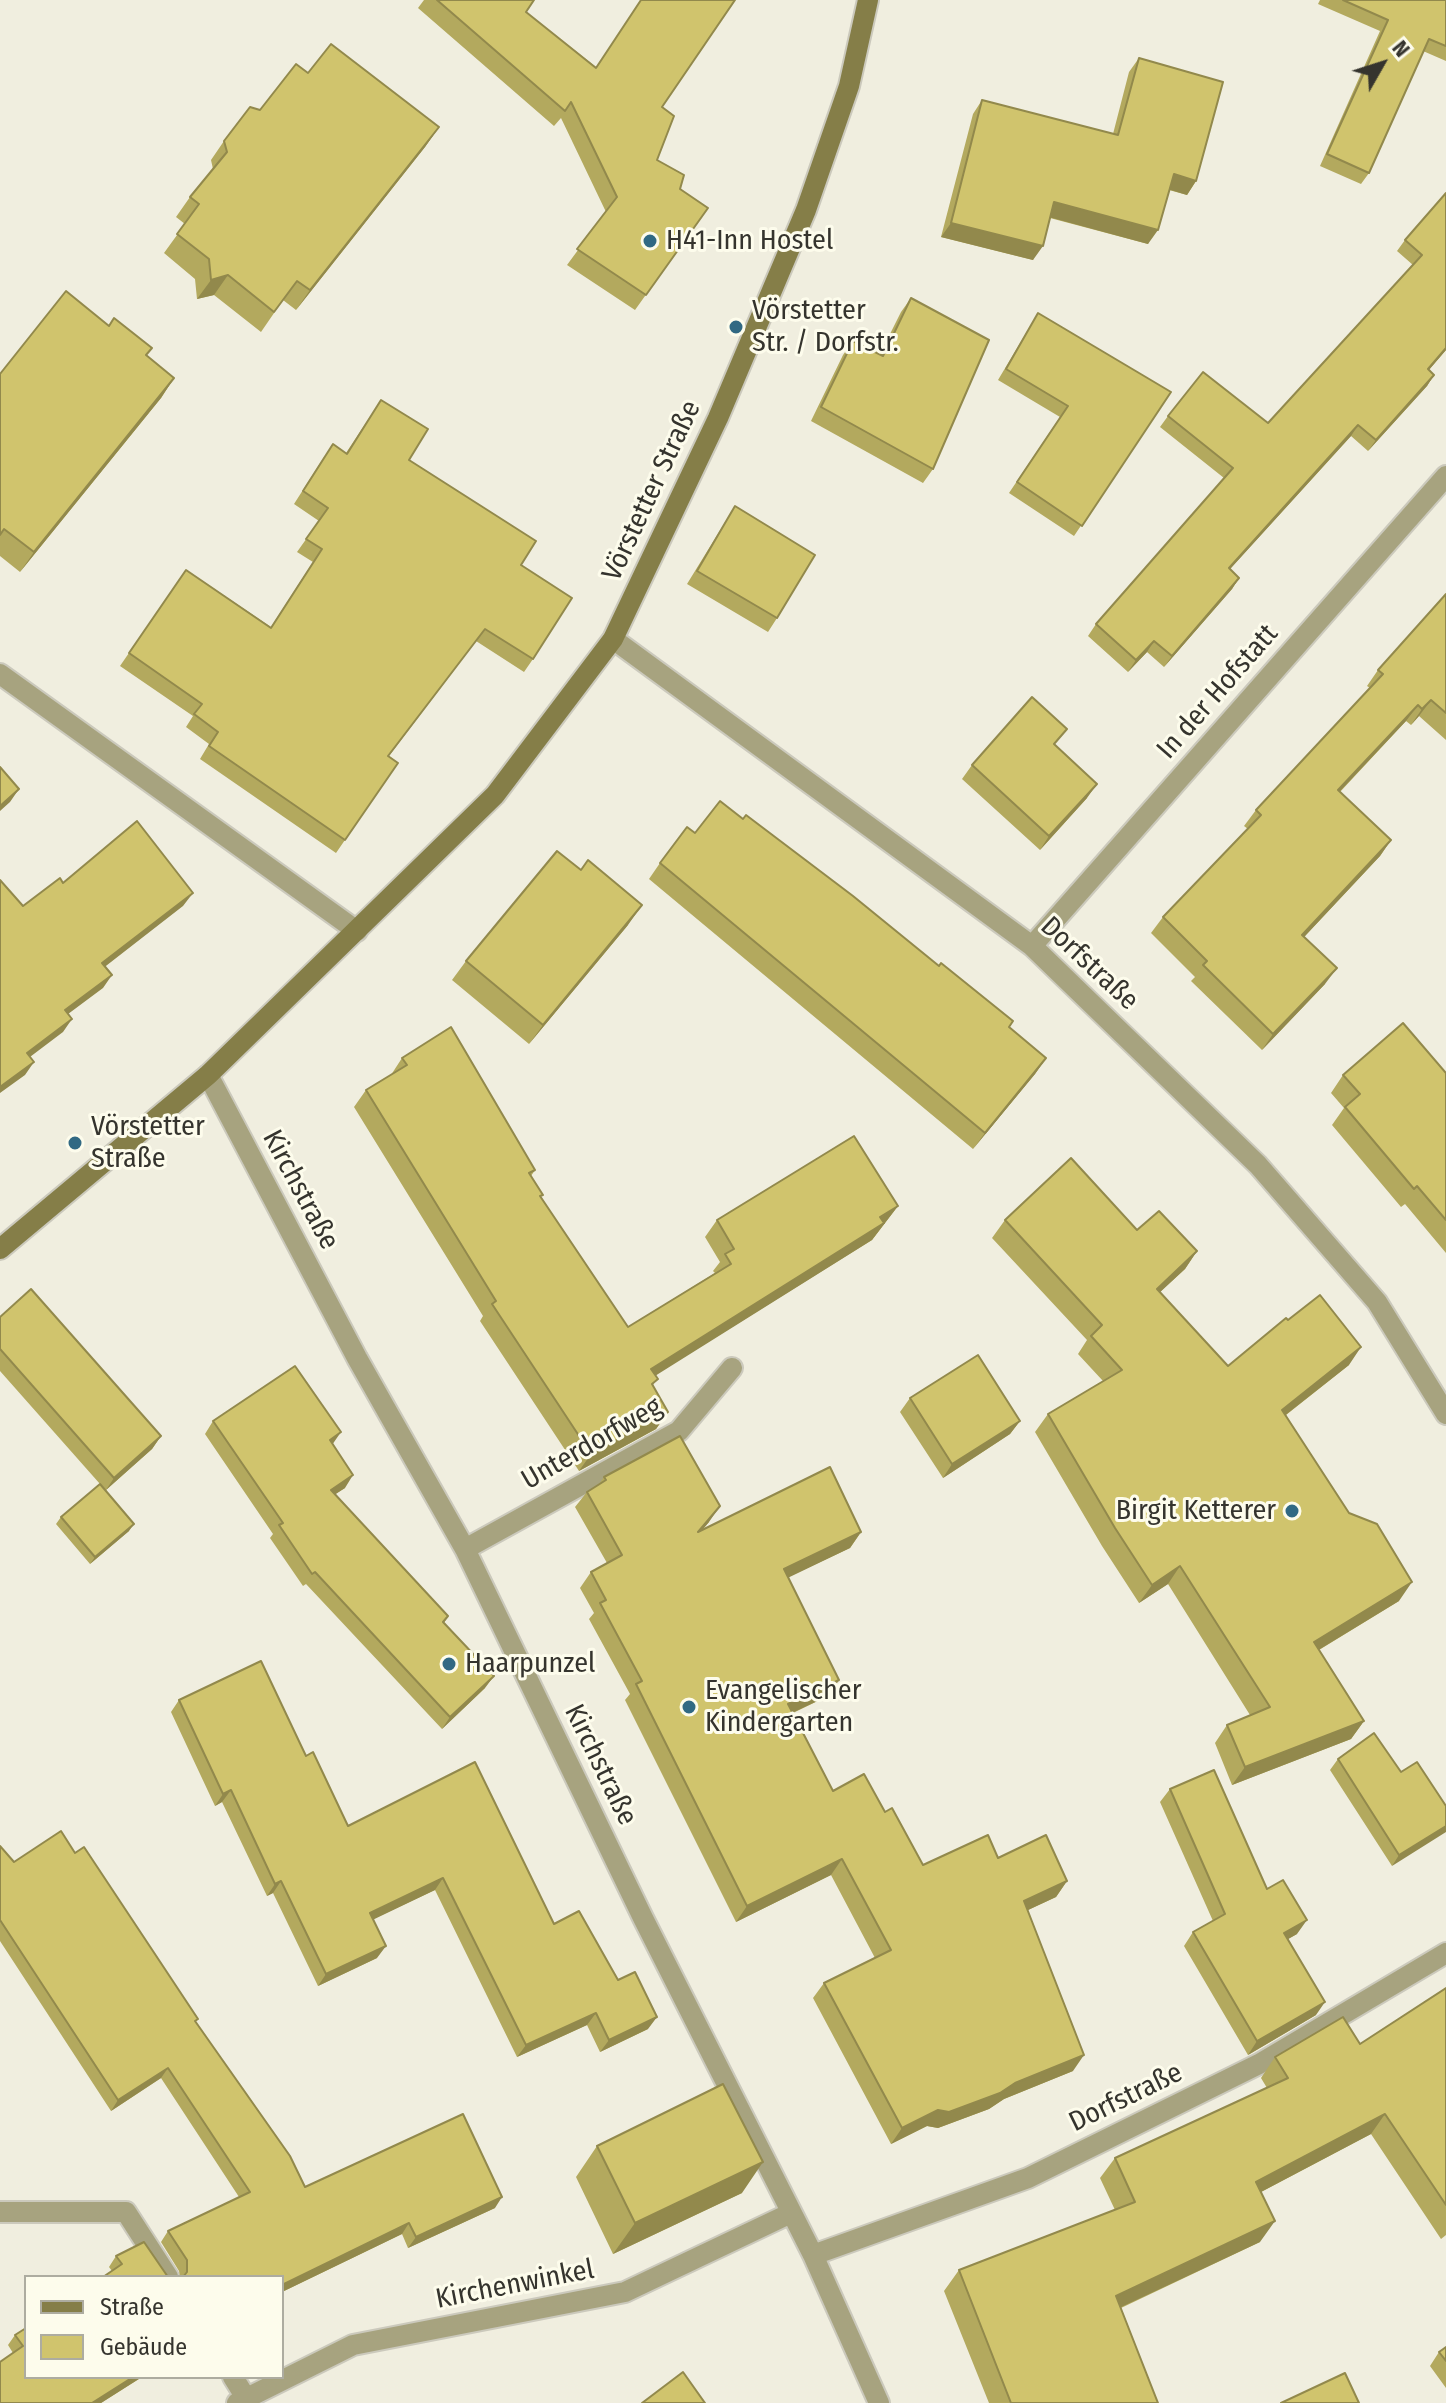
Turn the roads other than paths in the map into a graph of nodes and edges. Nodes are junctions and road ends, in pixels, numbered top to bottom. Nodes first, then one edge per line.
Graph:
1 (868, 0) edge
2 (1446, 476) edge
3 (613, 639) junction
4 (0, 674) edge
5 (357, 931) junction
6 (1032, 946) junction
7 (208, 1075) junction
8 (0, 1249) edge
9 (732, 1368) dead end
10 (1446, 1414) edge
11 (465, 1549) junction
12 (1446, 1953) edge
13 (0, 2212) edge
14 (791, 2213) junction
15 (813, 2255) junction
16 (167, 2275) edge
17 (234, 2379) edge
18 (241, 2401) edge
19 (879, 2403) edge

1 - 3 street, Vörstetter Straße
2 - 6 street, In der Hofstatt
3 - 5 street, Vörstetter Straße
3 - 6 street, Dorfstraße
4 - 5 street
5 - 7 street, Vörstetter Straße
6 - 10 street, Dorfstraße
7 - 8 street, Vörstetter Straße
7 - 11 street, Kirchstraße
9 - 11 street, Unterdorfweg
11 - 14 street, Kirchstraße
12 - 15 street, Dorfstraße
13 - 16 street
14 - 15 street, Kirchstraße
14 - 18 street, Kirchenwinkel
15 - 19 street, Kirchstraße
17 - 18 street, Kirchenwinkel

